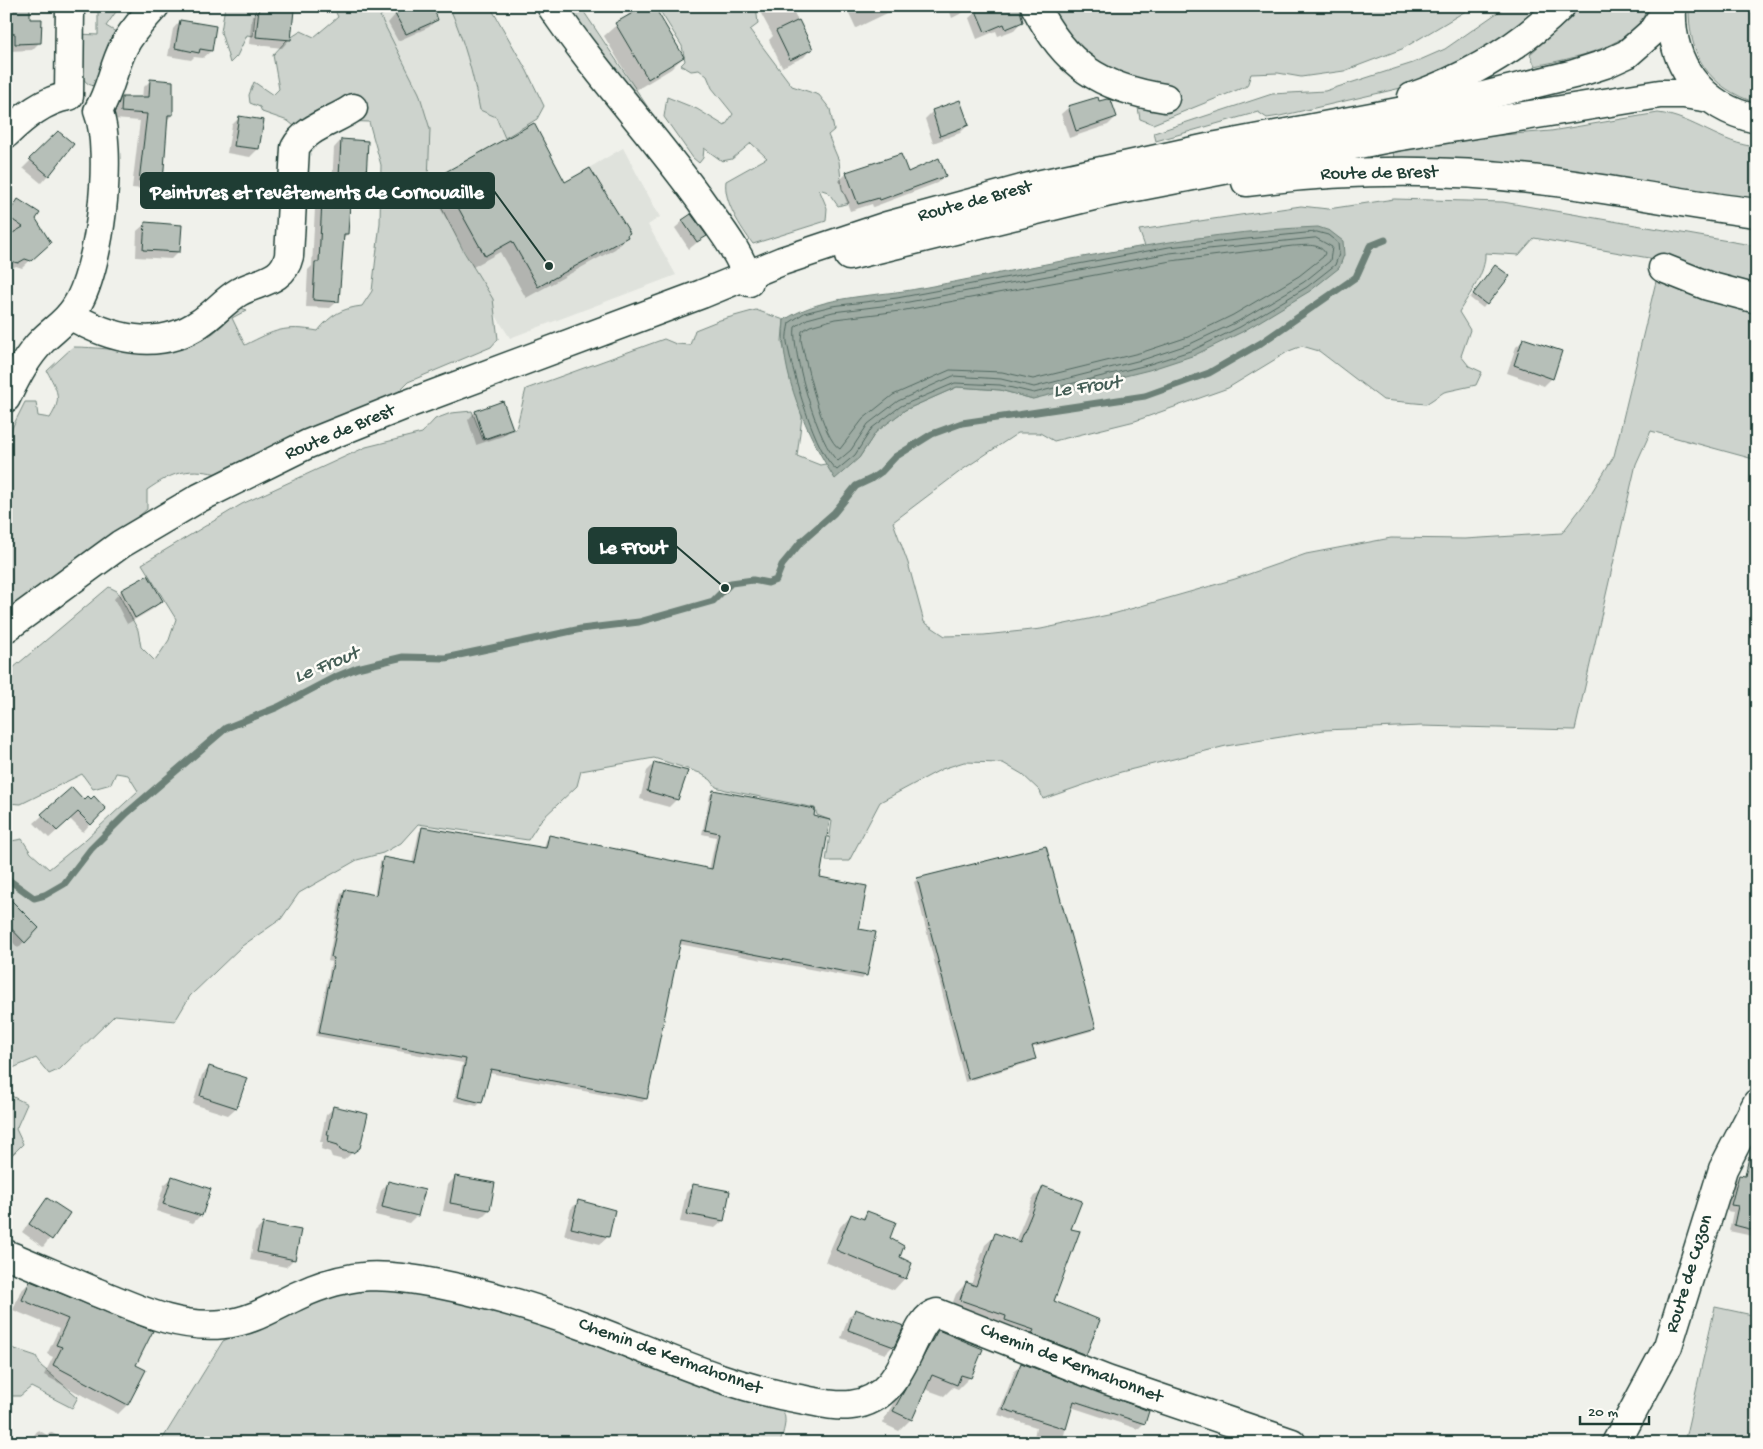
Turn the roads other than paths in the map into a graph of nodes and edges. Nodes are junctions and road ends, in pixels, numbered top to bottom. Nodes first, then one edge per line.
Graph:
1 (70, 6) edge
2 (155, 6) edge
3 (551, 6) edge
4 (1035, 6) edge
5 (1561, 6) edge
6 (1670, 6) edge
7 (69, 96) junction
8 (1165, 98) dead end
9 (1710, 98) junction
10 (353, 108) dead end
11 (98, 110) junction
12 (1757, 120) edge
13 (1326, 126) junction
14 (6, 134) edge
15 (1757, 213) edge
16 (1002, 217) junction
17 (1664, 268) dead end
18 (748, 278) junction
19 (1757, 299) edge
20 (70, 315) junction
21 (6, 398) edge
22 (6, 628) edge
23 (1757, 1102) edge
24 (6, 1254) edge
25 (1292, 1443) edge
26 (1616, 1443) edge

1 - 7 main road
2 - 11 main road
3 - 18 main road
4 - 8 main road
5 - 13 main road, Route de Brest
6 - 9 main road
6 - 13 main road, Route de Brest
7 - 11 main road
7 - 14 main road
9 - 12 main road
9 - 16 main road, Route de Brest
10 - 20 main road
11 - 20 main road
13 - 18 main road, Route de Brest
15 - 16 main road, Route de Brest
16 - 18 main road, Route de Brest
17 - 19 main road
18 - 22 main road, Route de Brest
20 - 21 main road
23 - 26 main road, Route de Cuzon
24 - 25 main road, Chemin de Kermahonnet

